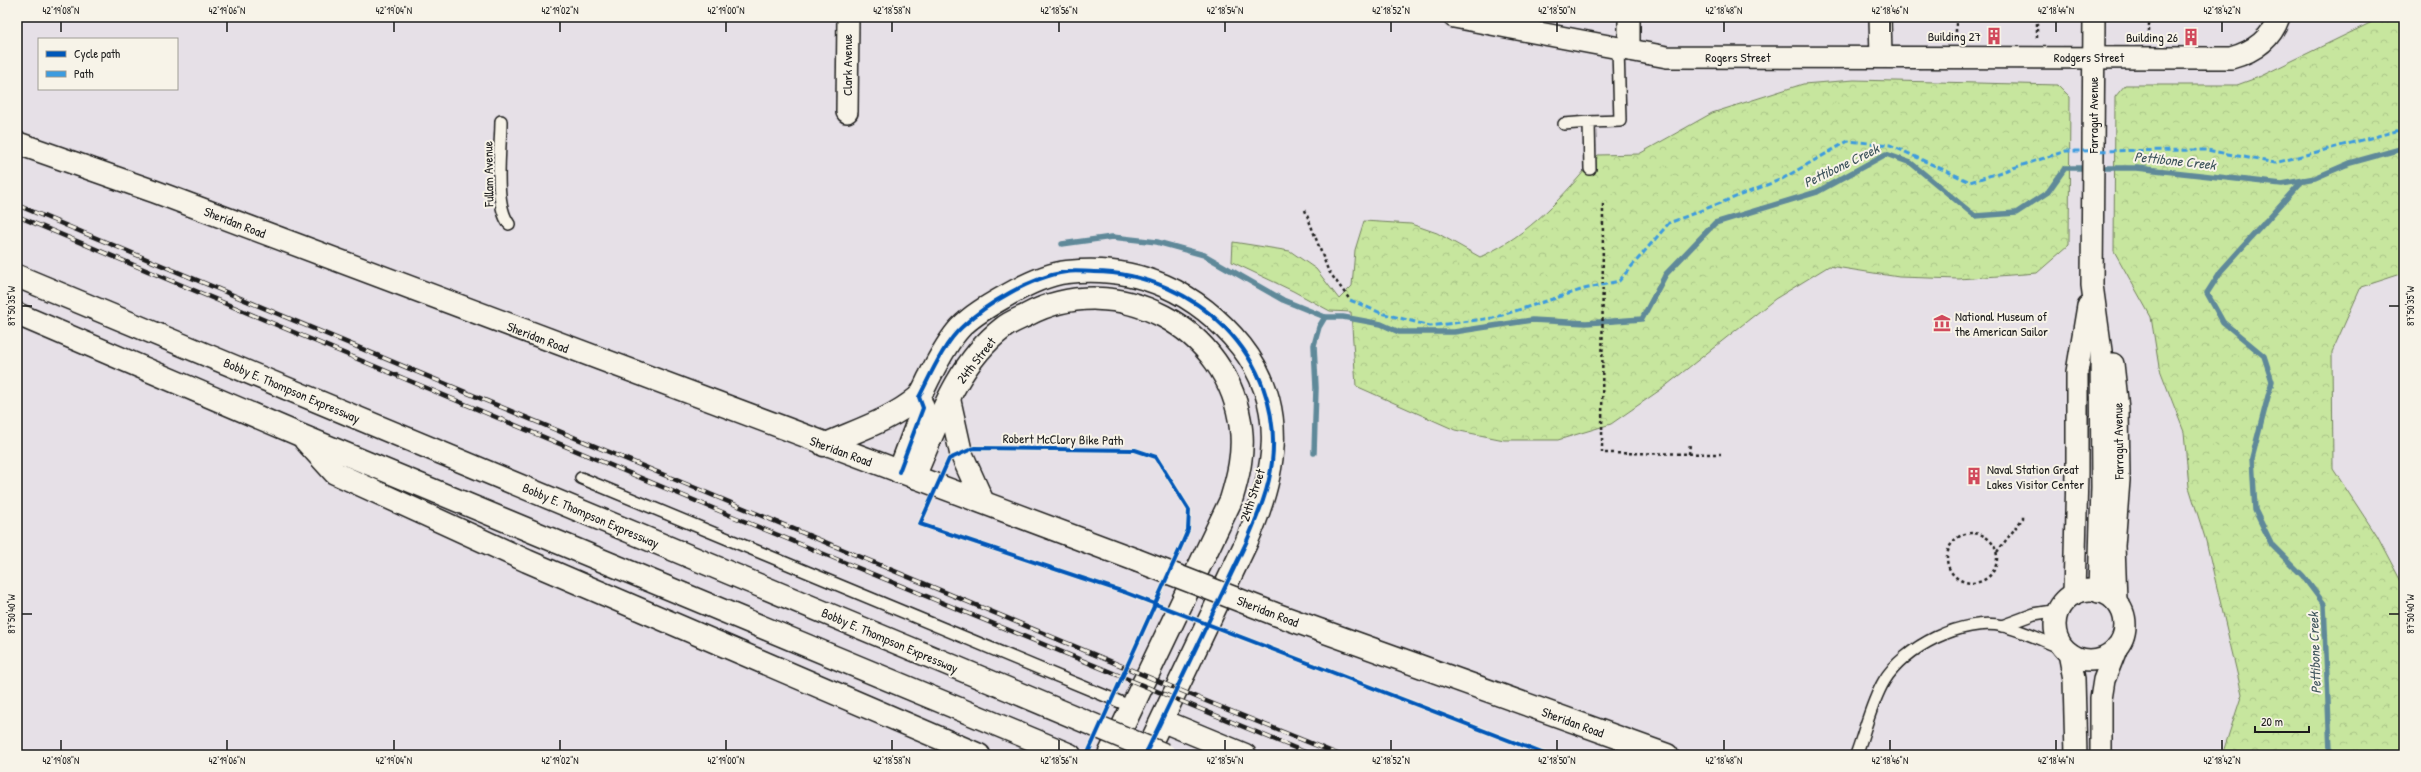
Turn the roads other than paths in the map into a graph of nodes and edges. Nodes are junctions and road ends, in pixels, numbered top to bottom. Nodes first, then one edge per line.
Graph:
1 (848, 17) edge
2 (1454, 17) edge
3 (1629, 17) edge
4 (1880, 17) edge
5 (2094, 17) edge
6 (2279, 17) edge
7 (1624, 49) junction
8 (1881, 57) junction
9 (2093, 57) junction
10 (847, 112) dead end
11 (501, 121) dead end
12 (1590, 122) junction
13 (1564, 124) dead end
14 (17, 143) edge
15 (1590, 169) dead end
16 (508, 224) dead end
17 (17, 276) edge
18 (2092, 285) junction
19 (17, 314) edge
20 (918, 397) junction
21 (949, 398) junction
22 (300, 435) junction
23 (824, 445) junction
24 (907, 474) junction
25 (581, 478) dead end
26 (983, 502) junction
27 (2074, 594) junction
28 (2108, 596) junction
29 (2059, 610) junction
30 (2002, 626) junction
31 (2117, 648) junction
32 (2068, 652) junction
33 (1132, 707) junction
34 (1163, 721) junction
35 (979, 755) edge
36 (1070, 755) edge
37 (1109, 755) edge
38 (1145, 755) edge
39 (1165, 755) edge
40 (1245, 755) edge
41 (1667, 755) edge
42 (1856, 755) edge
43 (2076, 755) edge
44 (2101, 755) edge

1 - 10 street, Clark Avenue
2 - 7 street, Rogers Street
3 - 7 street
4 - 8 street
5 - 9 street, Farragut Avenue
6 - 9 street, Rodgers Street
7 - 8 street, Rogers Street
7 - 12 lane
8 - 9 street, Rodgers Street
9 - 18 street, Farragut Avenue
11 - 16 lane, Fullam Avenue
12 - 13 lane
12 - 15 lane
14 - 23 main road, Sheridan Road
17 - 39 main road, Bobby E. Thompson Expressway, bridge
18 - 27 street, Farragut Avenue
18 - 28 street, Farragut Avenue
19 - 22 main road
20 - 23 main road
20 - 24 main road
20 - 34 main road, 24th Street
21 - 24 main road, 24th Street
21 - 26 main road
21 - 33 main road, 24th Street
22 - 35 main road
22 - 36 main road
23 - 24 main road, Sheridan Road
24 - 26 main road, Sheridan Road
25 - 33 lane
26 - 41 main road, Sheridan Road, bridge
27 - 28 street
27 - 29 street
28 - 31 street
29 - 30 lane
29 - 32 street
30 - 32 lane
30 - 42 lane
31 - 32 street
31 - 44 street
32 - 43 street
33 - 37 main road, 24th Street
34 - 38 main road, 24th Street
34 - 40 main road

